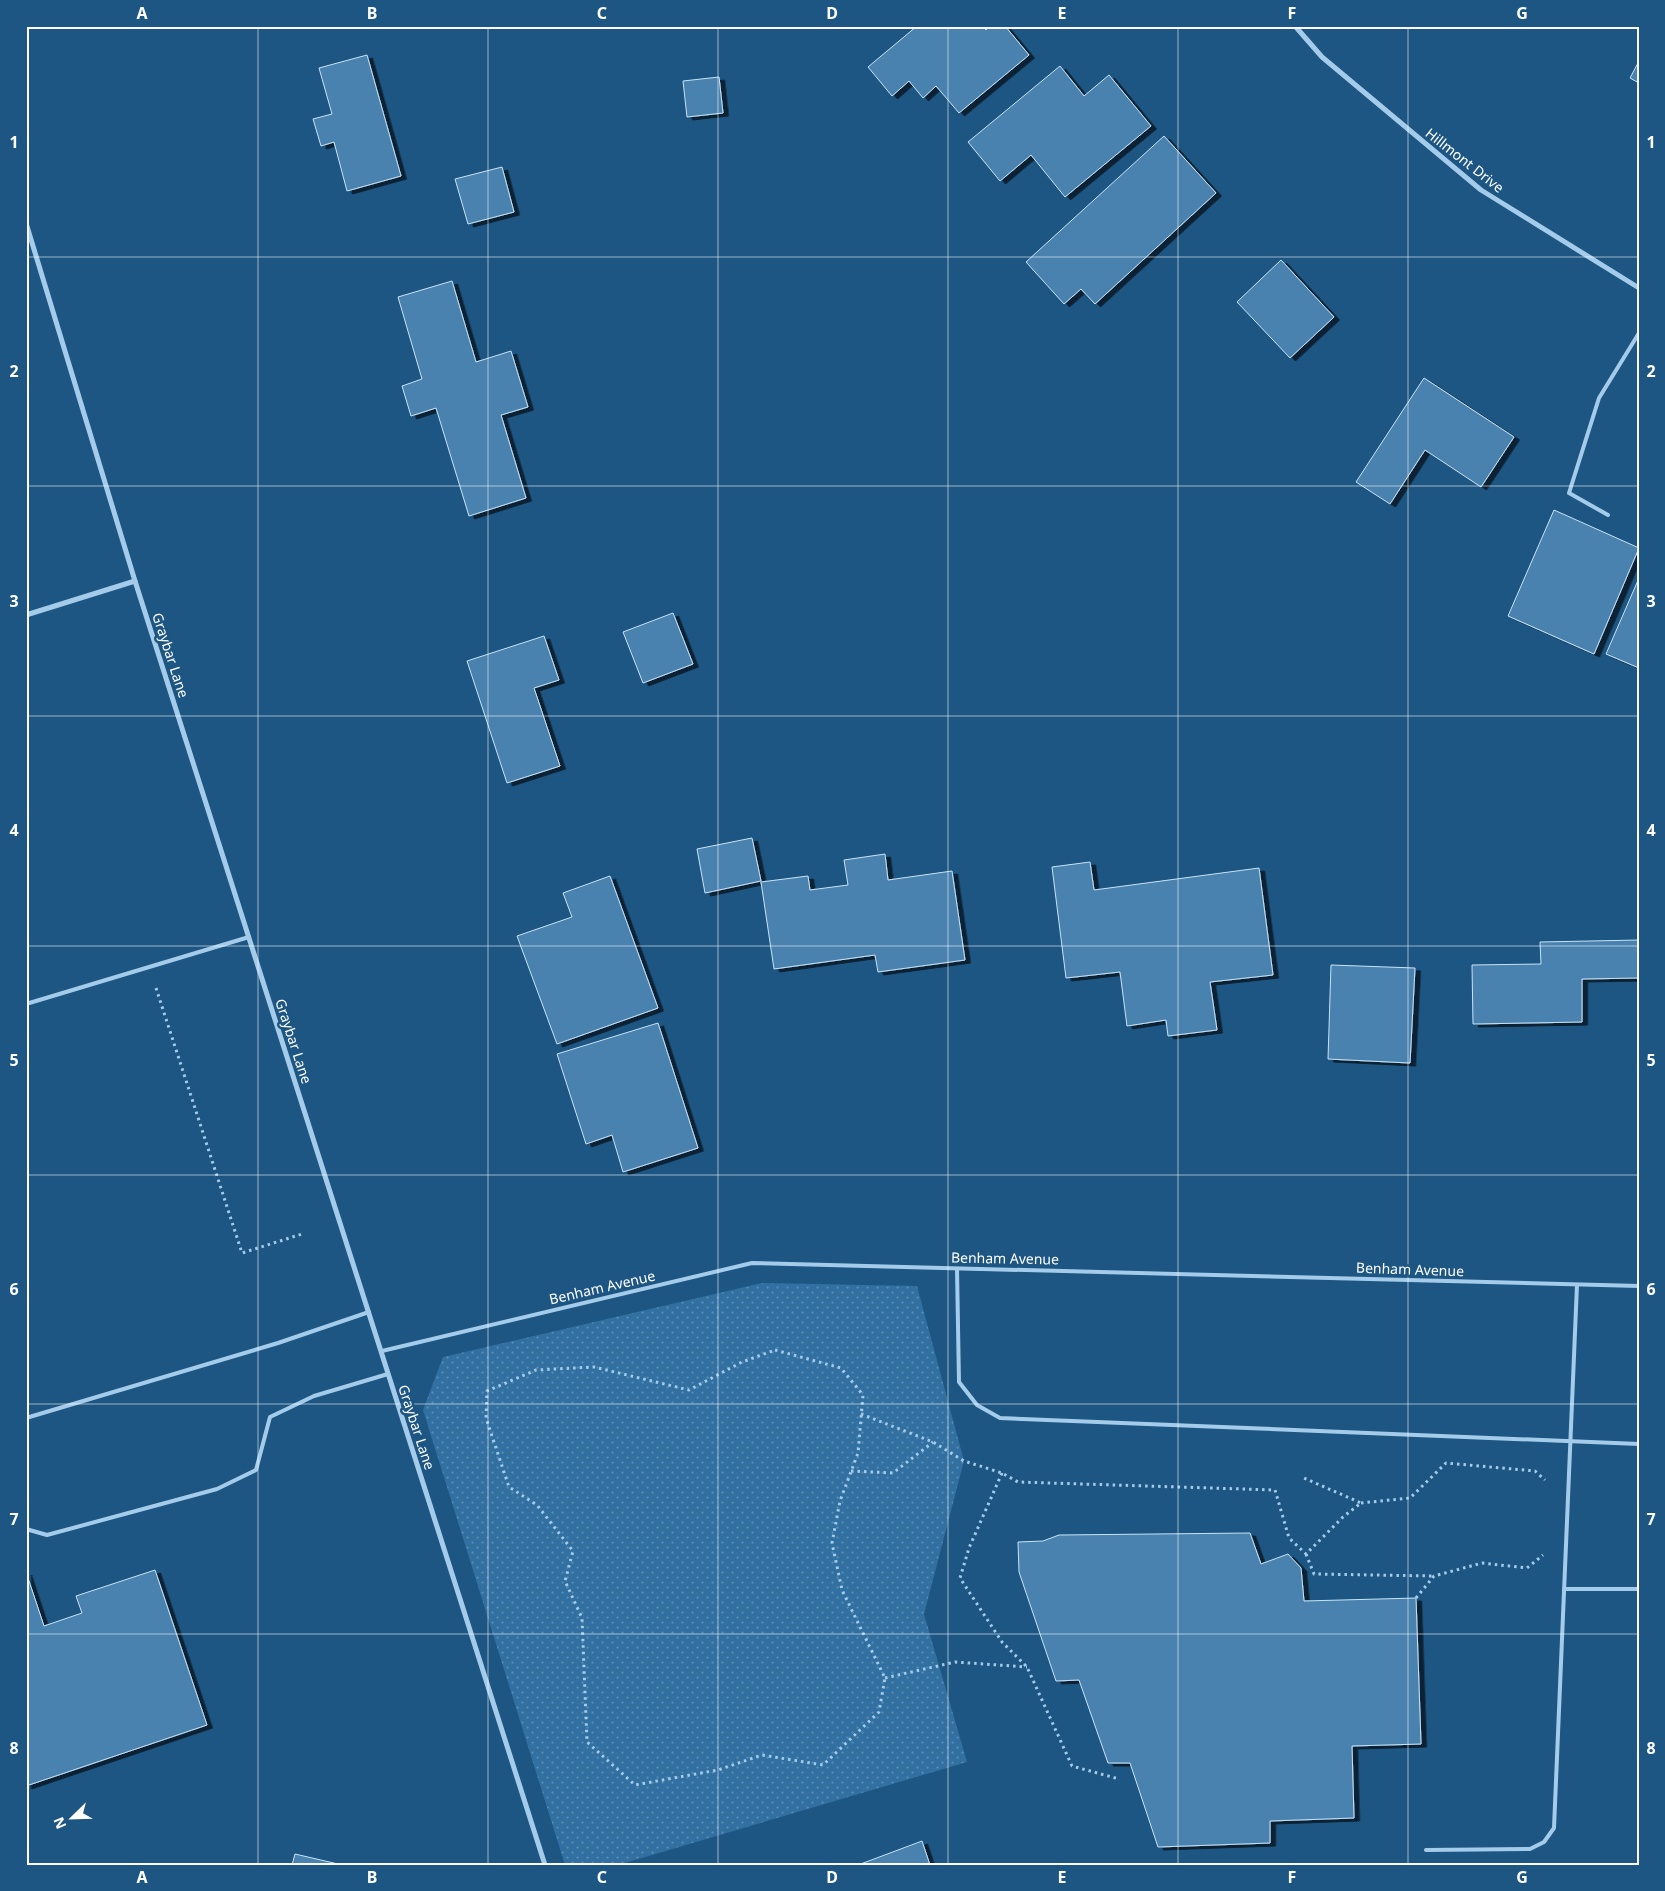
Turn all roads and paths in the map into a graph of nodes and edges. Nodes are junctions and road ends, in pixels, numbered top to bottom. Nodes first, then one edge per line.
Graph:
1 (1295, 26) edge
2 (26, 223) edge
3 (1639, 288) edge
4 (1639, 333) edge
5 (1608, 515) dead end
6 (135, 581) junction
7 (26, 615) edge
8 (250, 937) junction
9 (154, 983) dead end
10 (26, 1004) edge
11 (302, 1234) dead end
12 (957, 1268) junction
13 (1577, 1285) junction
14 (1639, 1286) edge
15 (369, 1312) junction
16 (382, 1351) junction
17 (388, 1374) junction
18 (861, 1414) junction
19 (26, 1418) edge
20 (1570, 1441) junction
21 (933, 1442) junction
22 (1639, 1444) edge
23 (851, 1471) junction
24 (1002, 1473) junction
25 (1304, 1478) dead end
26 (1546, 1481) dead end
27 (1361, 1502) junction
28 (26, 1529) edge
29 (1546, 1552) dead end
30 (1306, 1554) junction
31 (1434, 1576) junction
32 (1564, 1589) junction
33 (1639, 1589) edge
34 (1416, 1598) dead end
35 (1027, 1667) junction
36 (886, 1678) junction
37 (1119, 1780) dead end
38 (1426, 1850) dead end
39 (545, 1865) edge

1 - 3 street, Hillmont Drive
2 - 6 street, Graybar Lane
4 - 5 lane
6 - 7 street
6 - 8 street, Graybar Lane
8 - 10 lane
8 - 15 street, Graybar Lane
9 - 11 path
12 - 13 lane, Benham Avenue
12 - 16 lane, Benham Avenue
12 - 20 lane
13 - 14 lane, Benham Avenue
13 - 20 lane
15 - 16 street, Graybar Lane
15 - 19 lane
16 - 17 street, Graybar Lane
17 - 28 lane
17 - 39 street, Graybar Lane
18 - 21 path
18 - 23 path
18 - 36 path
20 - 22 lane
20 - 32 lane
21 - 23 path
21 - 24 path
23 - 36 path
24 - 30 path
24 - 35 path
25 - 27 path
26 - 27 path
27 - 30 path
29 - 31 path
30 - 31 path
31 - 34 path
32 - 33 lane
32 - 38 lane
35 - 36 path
35 - 37 path

